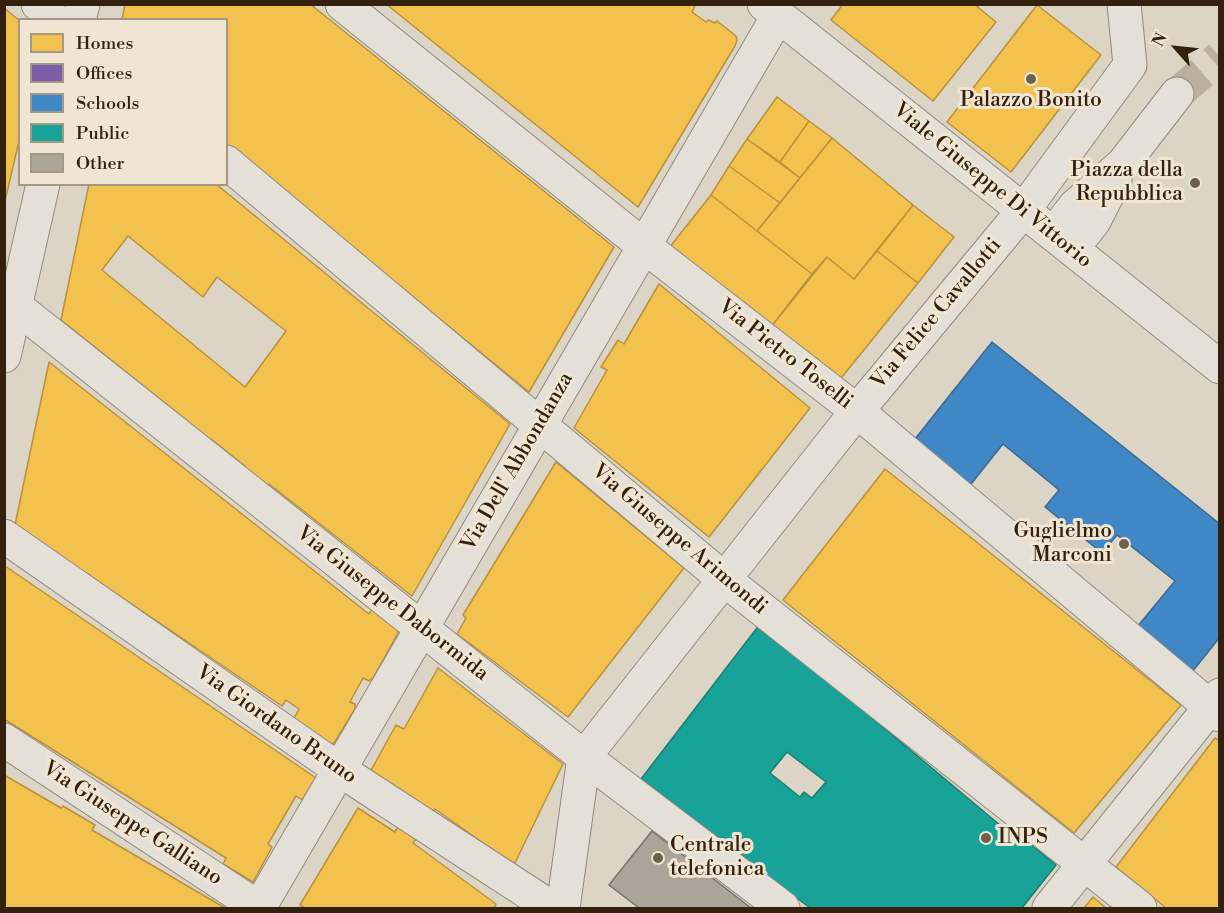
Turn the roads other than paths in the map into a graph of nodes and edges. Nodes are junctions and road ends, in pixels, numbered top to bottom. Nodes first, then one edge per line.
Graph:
1 (38, 4) edge
2 (342, 4) edge
3 (1124, 4) edge
4 (771, 10) edge
5 (54, 18) edge
6 (1177, 94) tunnel mouth
7 (228, 164) edge
8 (42, 186) edge
9 (1023, 210) junction
10 (1062, 242) junction
11 (644, 246) junction
12 (10, 301) edge
13 (4, 356) edge
14 (1220, 367) edge
15 (857, 411) junction
16 (540, 424) junction
17 (4, 536) edge
18 (725, 580) junction
19 (422, 628) junction
20 (1216, 706) edge
21 (4, 740) edge
22 (584, 757) junction
23 (340, 770) junction
24 (1085, 864) junction
25 (776, 907) edge
26 (259, 909) edge
27 (552, 909) edge
28 (563, 909) edge
29 (1049, 909) edge
30 (1140, 909) edge

1 - 5 street
2 - 11 street, Via Pietro Toselli
3 - 9 street
4 - 9 street, Viale Giuseppe Di Vittorio
4 - 11 street, Via Dell' Abbondanza
6 - 10 street
7 - 16 street, Via Giuseppe Arimondi
8 - 12 street
9 - 10 street, Viale Giuseppe Di Vittorio
9 - 15 street, Via Felice Cavallotti
10 - 14 street, Viale Giuseppe Di Vittorio
11 - 15 street, Via Pietro Toselli
11 - 16 street, Via Dell' Abbondanza
12 - 13 street
12 - 19 street, Via Giuseppe Dabormida
15 - 18 street, Via Felice Cavallotti
15 - 20 street, Via Pietro Toselli
16 - 18 street, Via Giuseppe Arimondi
16 - 19 street, Via Dell' Abbondanza
17 - 23 street, Via Giordano Bruno
18 - 22 street, Via Felice Cavallotti
18 - 24 street, Via Giuseppe Arimondi
19 - 22 street, Via Giuseppe Dabormida
19 - 23 street, Via Dell' Abbondanza
20 - 24 street
21 - 26 street, Via Giuseppe Galliano
22 - 25 street, Via Giuseppe Dabormida
22 - 28 street
23 - 26 street, Via Dell' Abbondanza
23 - 27 street, Via Giordano Bruno
24 - 29 street
24 - 30 street, Via Giuseppe Arimondi

